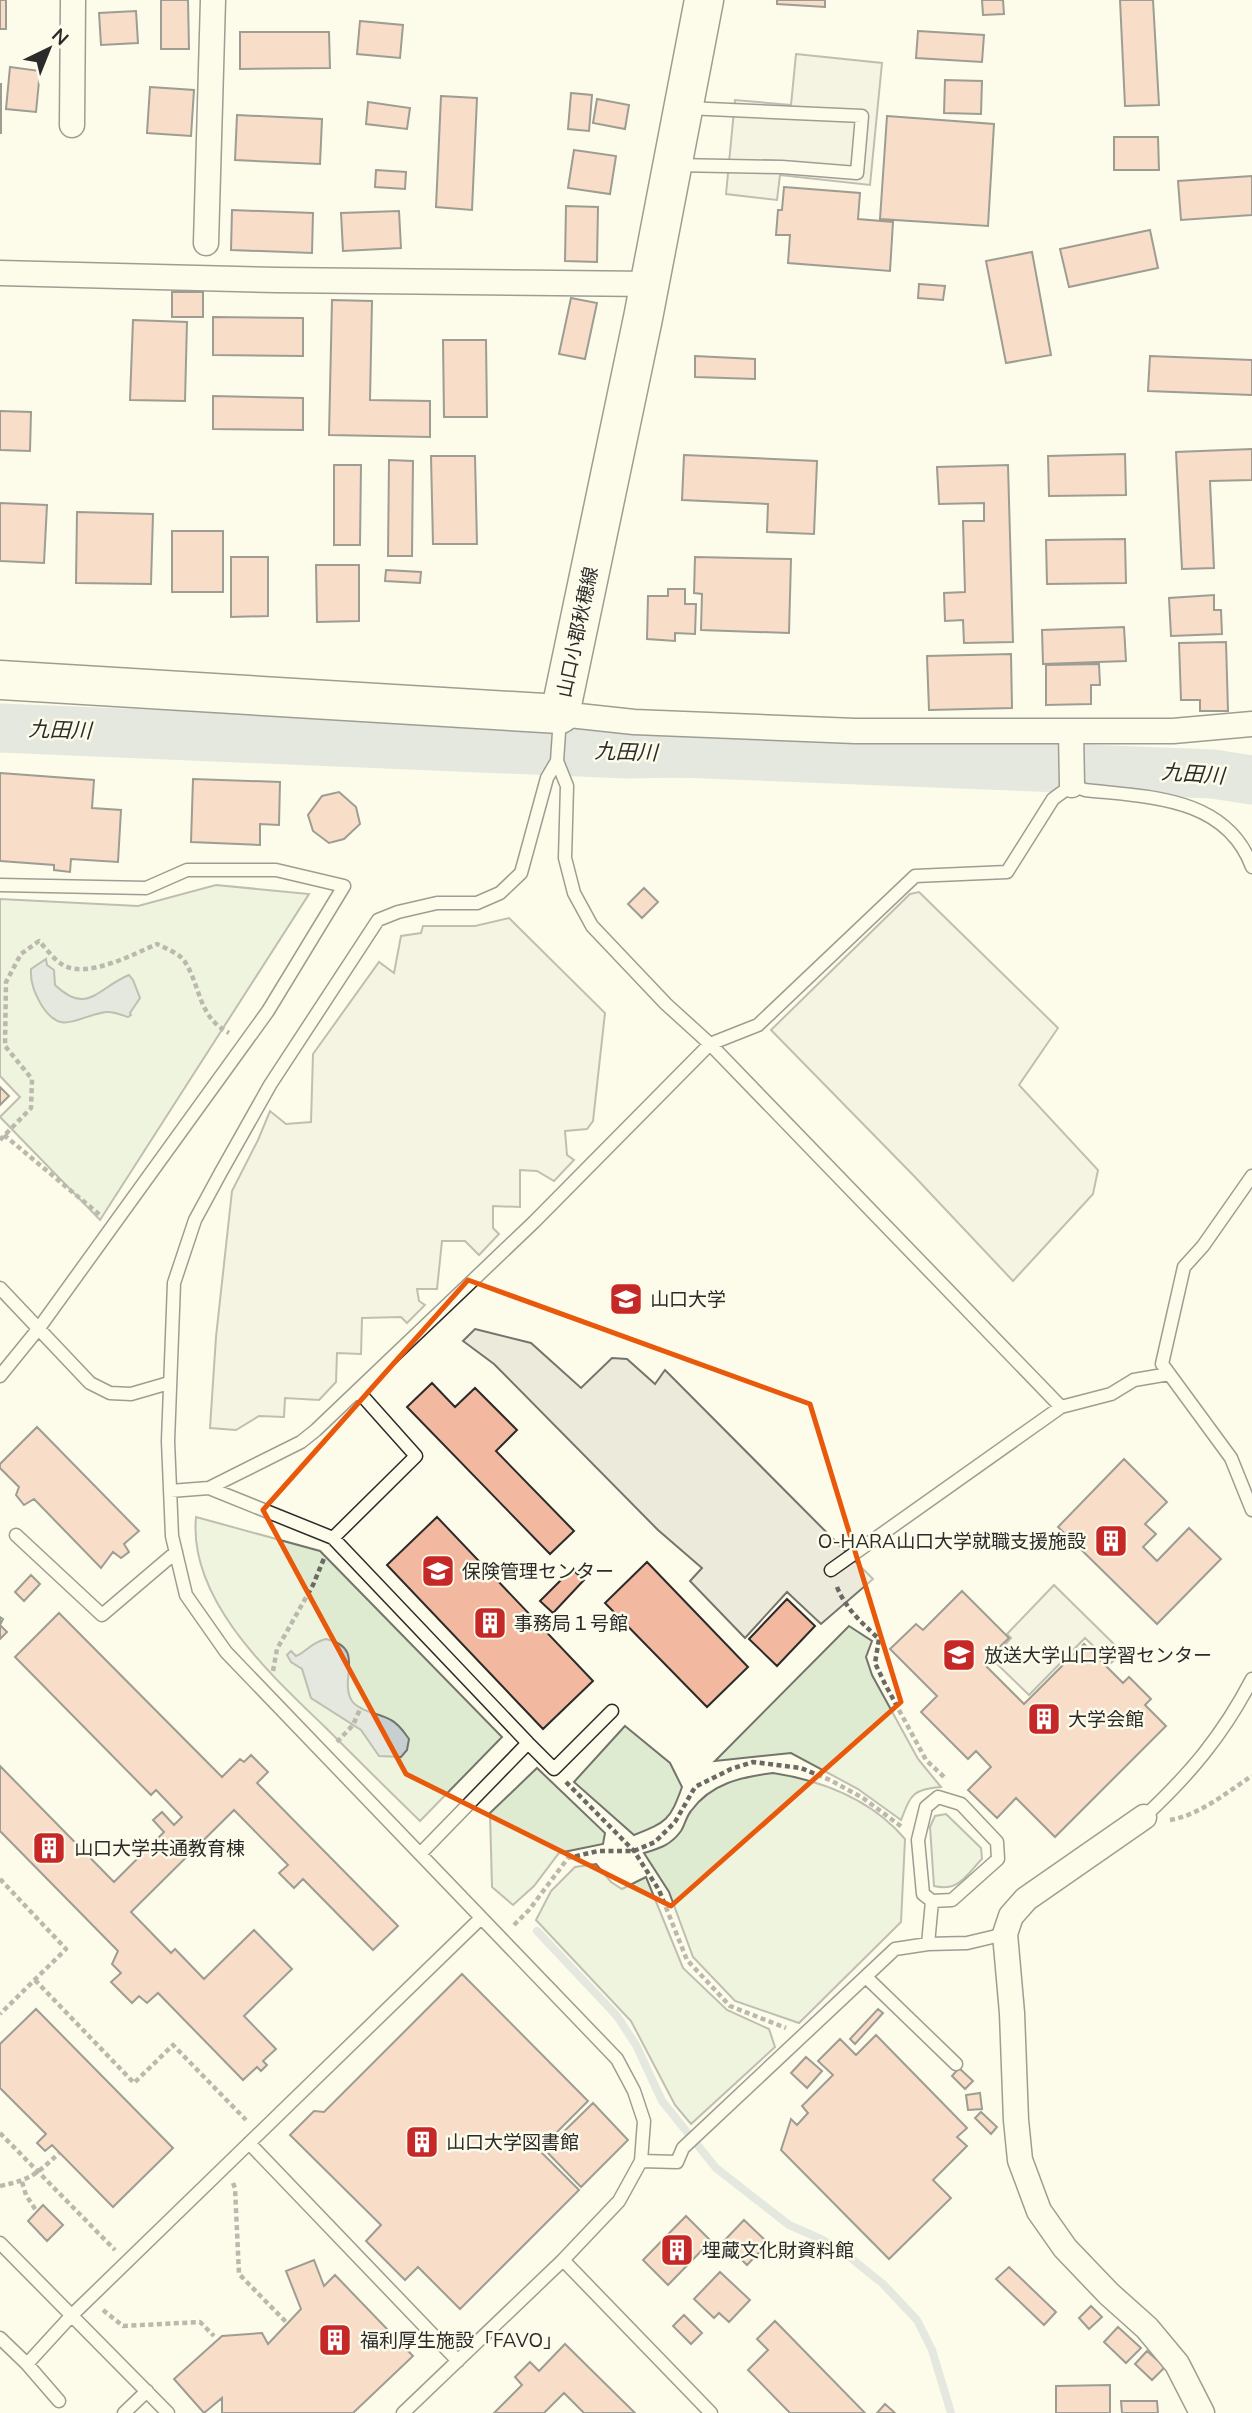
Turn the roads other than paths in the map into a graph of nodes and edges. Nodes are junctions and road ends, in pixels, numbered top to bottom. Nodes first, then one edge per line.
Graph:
1 (73, 0) edge
2 (213, 0) edge
3 (704, 0) edge
4 (683, 108) junction
5 (72, 125) dead end
6 (671, 165) junction
7 (206, 243) dead end
8 (0, 273) edge
9 (650, 284) junction
10 (0, 680) edge
11 (560, 714) junction
12 (1252, 724) edge
13 (1071, 732) junction
14 (557, 761) junction
15 (1072, 785) junction
16 (1252, 867) edge
17 (0, 886) edge
18 (710, 1044) junction
19 (1252, 1177) edge
20 (0, 1288) edge
21 (39, 1328) junction
22 (1169, 1374) junction
23 (0, 1376) edge
24 (169, 1383) junction
25 (358, 1391) junction
26 (1061, 1407) junction
27 (209, 1488) junction
28 (170, 1491) junction
29 (1252, 1510) edge
30 (16, 1535) dead end
31 (333, 1538) junction
32 (176, 1552) junction
33 (831, 1570) road end
34 (1252, 1679) edge
35 (612, 1711) dead end
36 (528, 1743) junction
37 (1144, 1817) joint
38 (420, 1854) junction
39 (932, 1901) junction
40 (481, 1918) junction
41 (1005, 1934) junction
42 (929, 1944) junction
43 (866, 1976) junction
44 (956, 2064) dead end
45 (249, 2143) junction
46 (641, 2161) junction
47 (0, 2242) edge
48 (563, 2260) junction
49 (71, 2316) junction
50 (0, 2338) edge
51 (458, 2361) junction
52 (27, 2364) junction
53 (147, 2391) junction
54 (59, 2401) dead end
55 (124, 2413) edge
56 (169, 2413) edge
57 (403, 2413) edge
58 (711, 2413) edge
59 (1202, 2413) edge

1 - 5 street
2 - 7 street
3 - 4 main road, 山口小郡秋穂線
4 - 6 main road, 山口小郡秋穂線
4 - 6 lane
6 - 9 main road, 山口小郡秋穂線
8 - 9 street
9 - 11 main road, 山口小郡秋穂線
10 - 11 main road, 山口小郡秋穂線
11 - 13 street
11 - 14 lane
12 - 13 street
13 - 15 street
14 - 18 lane
14 - 24 lane
15 - 16 lane
15 - 18 lane
17 - 21 lane
18 - 25 lane
18 - 26 lane
19 - 22 lane
20 - 21 lane
21 - 23 lane
21 - 24 lane
22 - 26 lane
22 - 29 lane
24 - 28 lane
25 - 27 lane
25 - 31 lane
26 - 33 lane
27 - 28 lane
27 - 31 lane
28 - 32 lane
30 - 32 lane
31 - 36 lane
32 - 38 lane
34 - 37 lane
35 - 36 lane
36 - 38 lane
37 - 41 street
38 - 40 lane
39 - 39 lane
39 - 42 lane
40 - 45 lane
40 - 46 lane
41 - 42 lane
41 - 59 street
42 - 43 lane
43 - 44 lane
43 - 46 lane
45 - 49 lane
45 - 51 lane
46 - 48 lane
47 - 49 lane
48 - 51 lane
48 - 58 lane
49 - 52 lane
49 - 53 lane
50 - 52 lane
51 - 57 lane
52 - 54 lane
53 - 55 lane
53 - 56 lane

